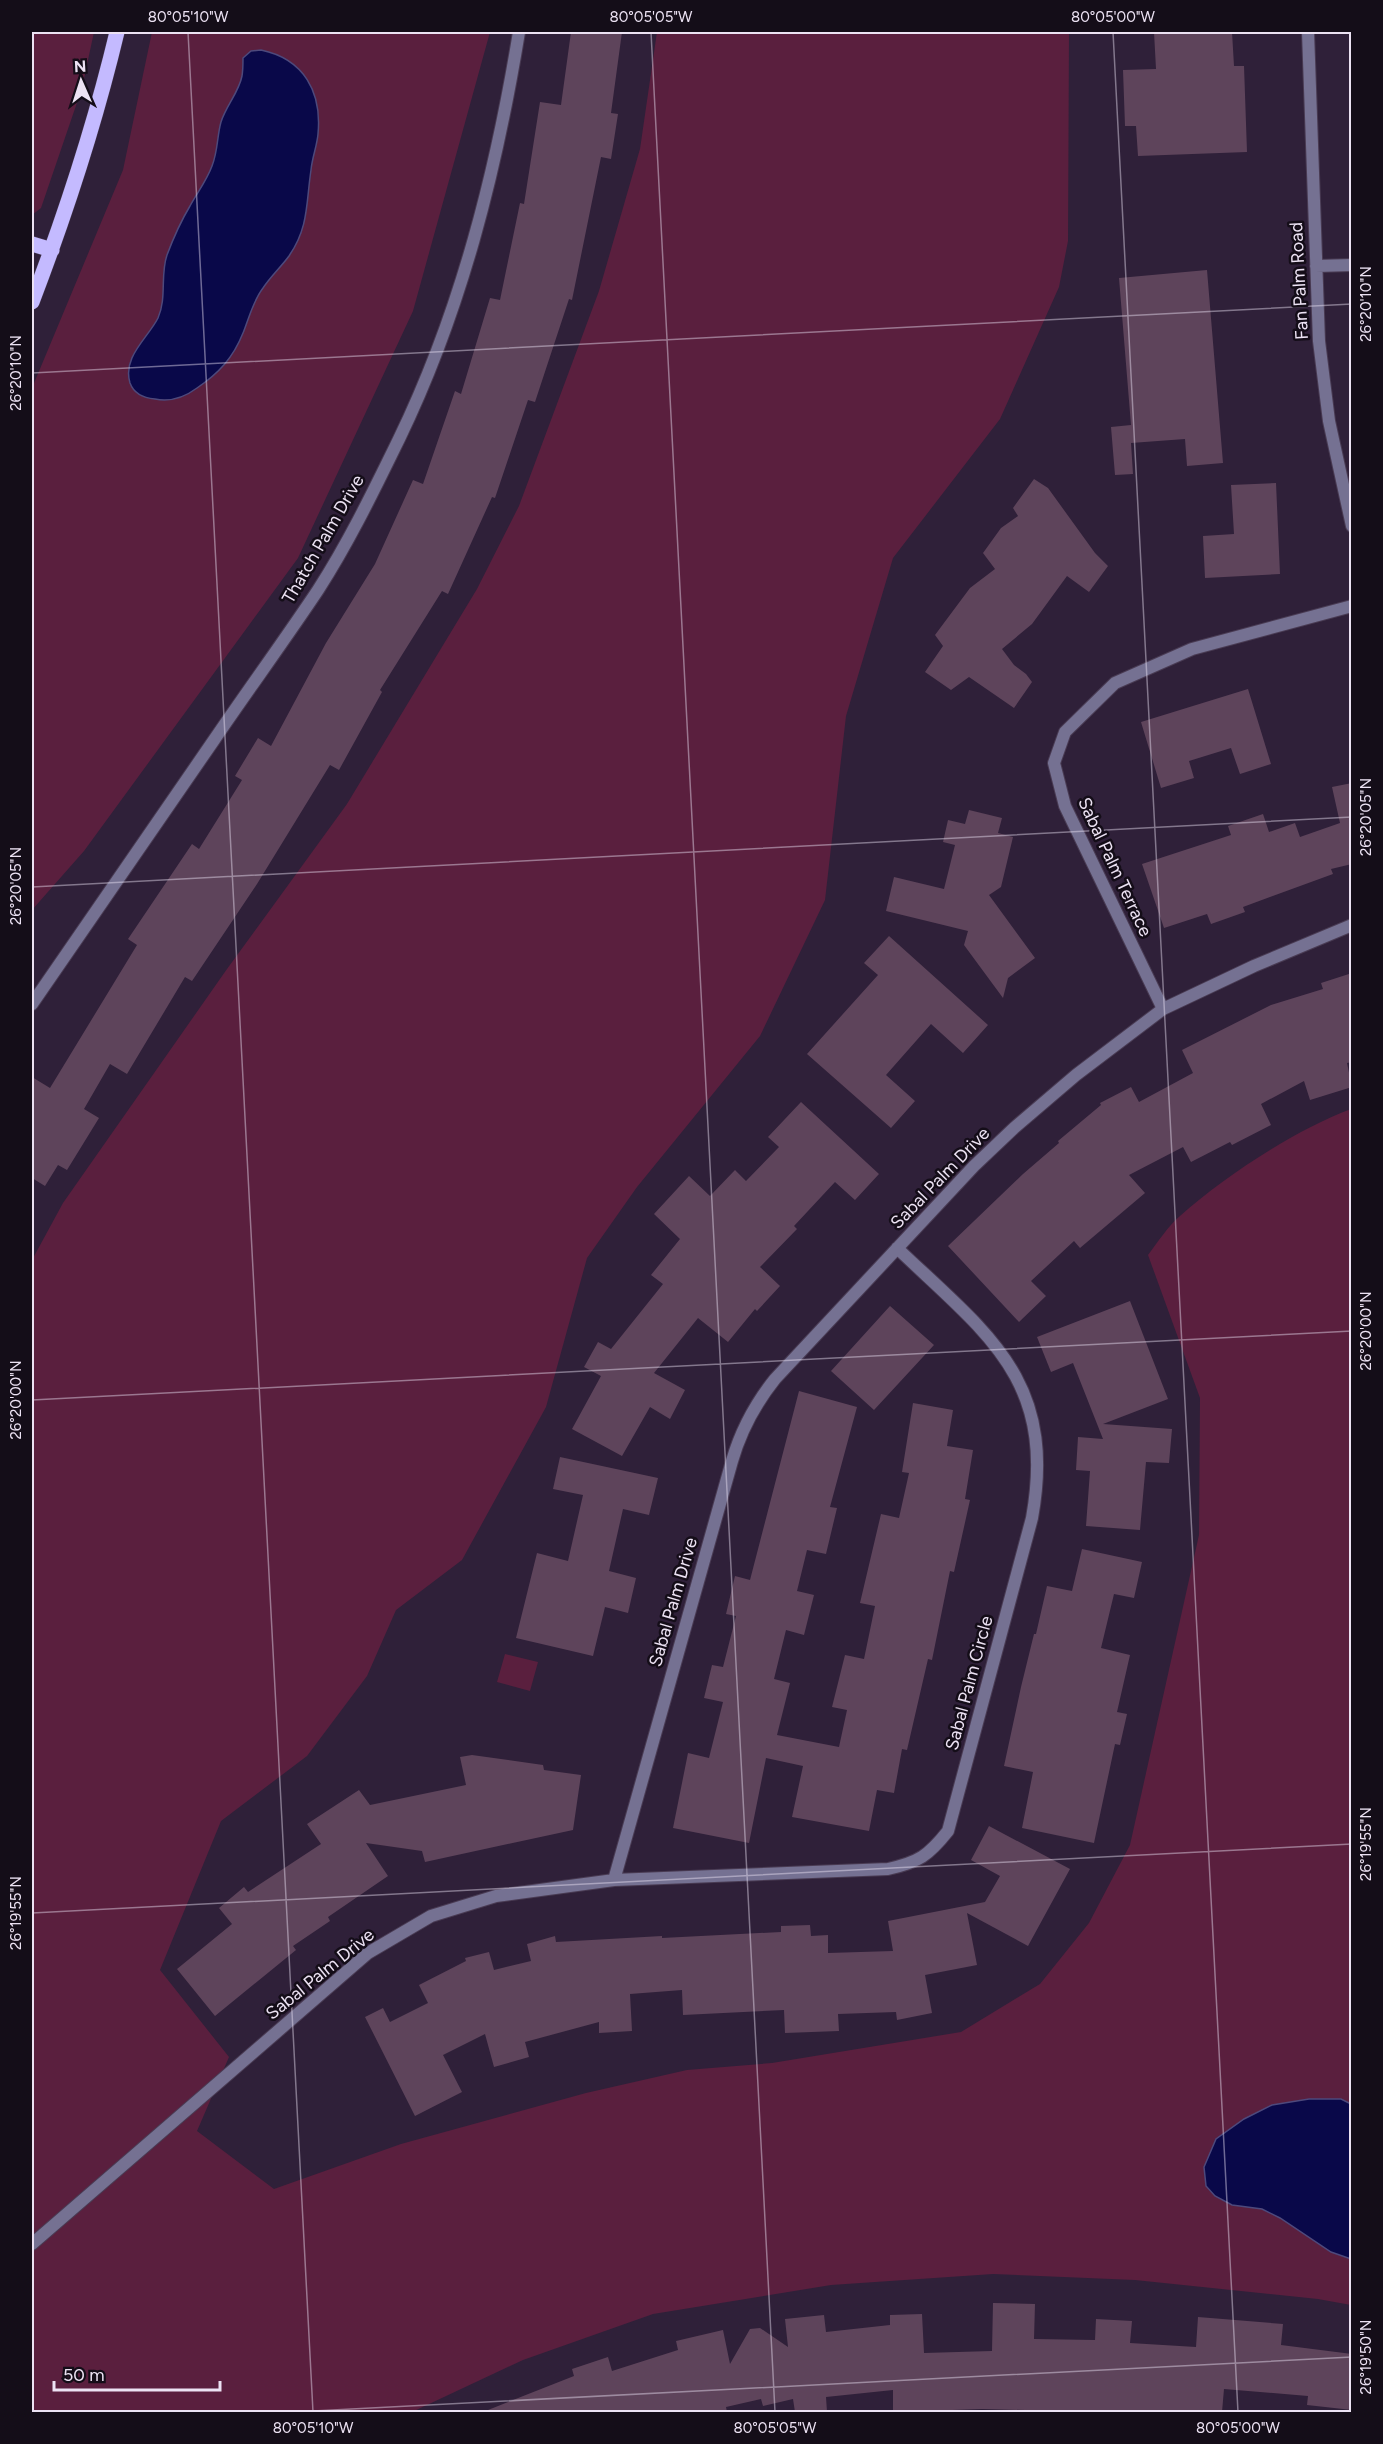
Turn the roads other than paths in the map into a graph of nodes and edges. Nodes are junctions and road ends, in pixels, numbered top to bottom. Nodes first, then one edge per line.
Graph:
1 (117, 32) edge
2 (519, 32) edge
3 (1308, 32) edge
4 (32, 244) edge
5 (52, 250) junction
6 (1352, 265) edge
7 (1316, 266) junction
8 (32, 302) edge
9 (1352, 526) edge
10 (1352, 606) edge
11 (1352, 925) edge
12 (32, 1004) edge
13 (1163, 1009) junction
14 (897, 1248) junction
15 (614, 1880) junction
16 (32, 2244) edge

1 - 5 main road
2 - 12 street, Thatch Palm Drive
3 - 7 street, Fan Palm Road
4 - 5 main road
5 - 8 main road
6 - 7 street
7 - 9 street, Fan Palm Road
10 - 13 street, Sabal Palm Terrace
11 - 13 street, Sabal Palm Drive
13 - 14 street, Sabal Palm Drive
14 - 15 street, Sabal Palm Drive
14 - 15 street, Sabal Palm Circle
15 - 16 street, Sabal Palm Drive

